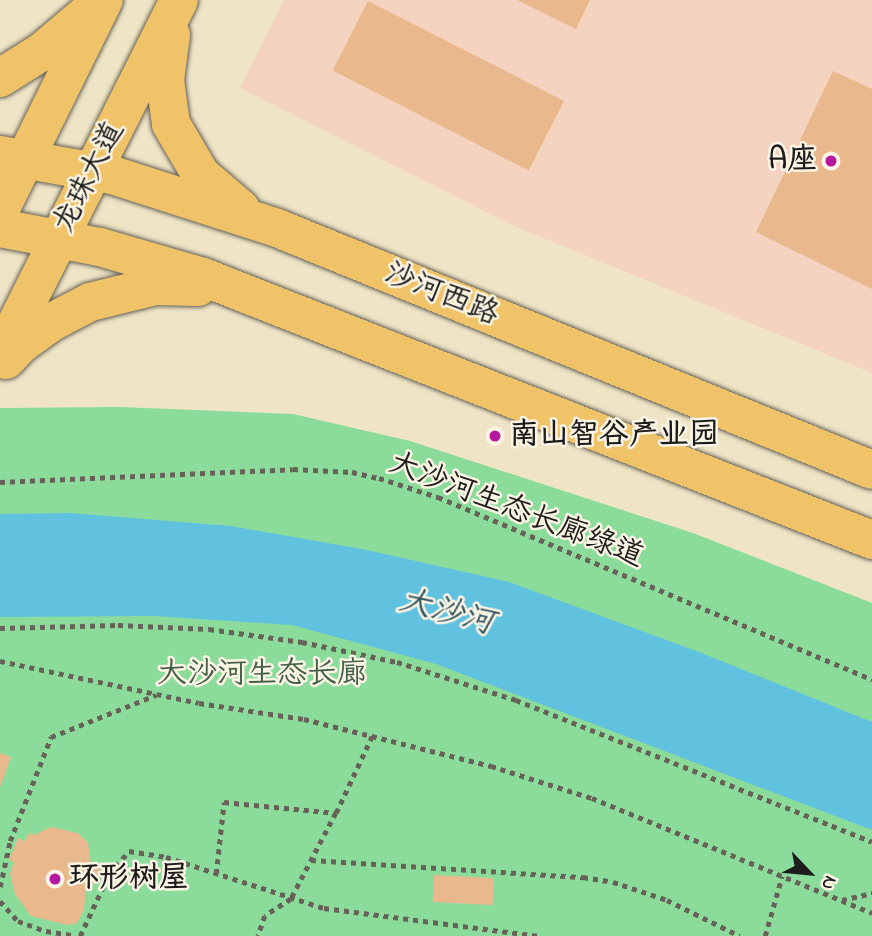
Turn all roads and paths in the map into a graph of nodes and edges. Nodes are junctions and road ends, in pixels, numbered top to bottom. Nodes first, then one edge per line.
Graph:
1 (102, 0) edge
2 (180, 0) edge
3 (0, 78) edge
4 (13, 156) edge
5 (93, 171) junction
6 (0, 210) edge
7 (0, 228) edge
8 (277, 229) junction
9 (60, 238) junction
10 (239, 291) junction
11 (0, 356) edge
12 (0, 366) edge
13 (872, 470) edge
14 (0, 482) edge
15 (872, 540) edge
16 (0, 628) edge
17 (0, 661) edge
18 (872, 679) edge
19 (156, 695) junction
20 (372, 736) junction
21 (336, 813) junction
22 (872, 842) edge
23 (312, 860) junction
24 (216, 874) junction
25 (782, 876) junction
26 (0, 887) edge
27 (872, 894) edge
28 (291, 899) junction
29 (841, 900) junction
30 (0, 901) edge
31 (872, 913) edge
32 (78, 936) edge
33 (258, 936) edge
34 (541, 936) edge
35 (740, 936) edge
36 (765, 936) edge

1 - 3 main road
1 - 4 main road
2 - 5 main road, 龙珠大道
2 - 8 main road
4 - 5 main road, 沙河西路
4 - 6 main road
5 - 8 main road, 沙河西路
5 - 9 main road, 龙珠大道
7 - 9 main road
8 - 13 main road, 沙河西路
9 - 10 main road
9 - 11 main road, 龙珠大道
10 - 12 main road
10 - 15 main road
14 - 18 path, 大沙河生态长廊绿道
16 - 22 path
17 - 19 path
19 - 20 path
19 - 26 path
20 - 21 path
20 - 25 path
21 - 23 path
21 - 24 path
23 - 28 path
23 - 35 path
24 - 28 path
24 - 32 path
25 - 29 path
25 - 36 path
27 - 29 path
28 - 33 path
28 - 34 path
29 - 31 path
30 - 32 path

